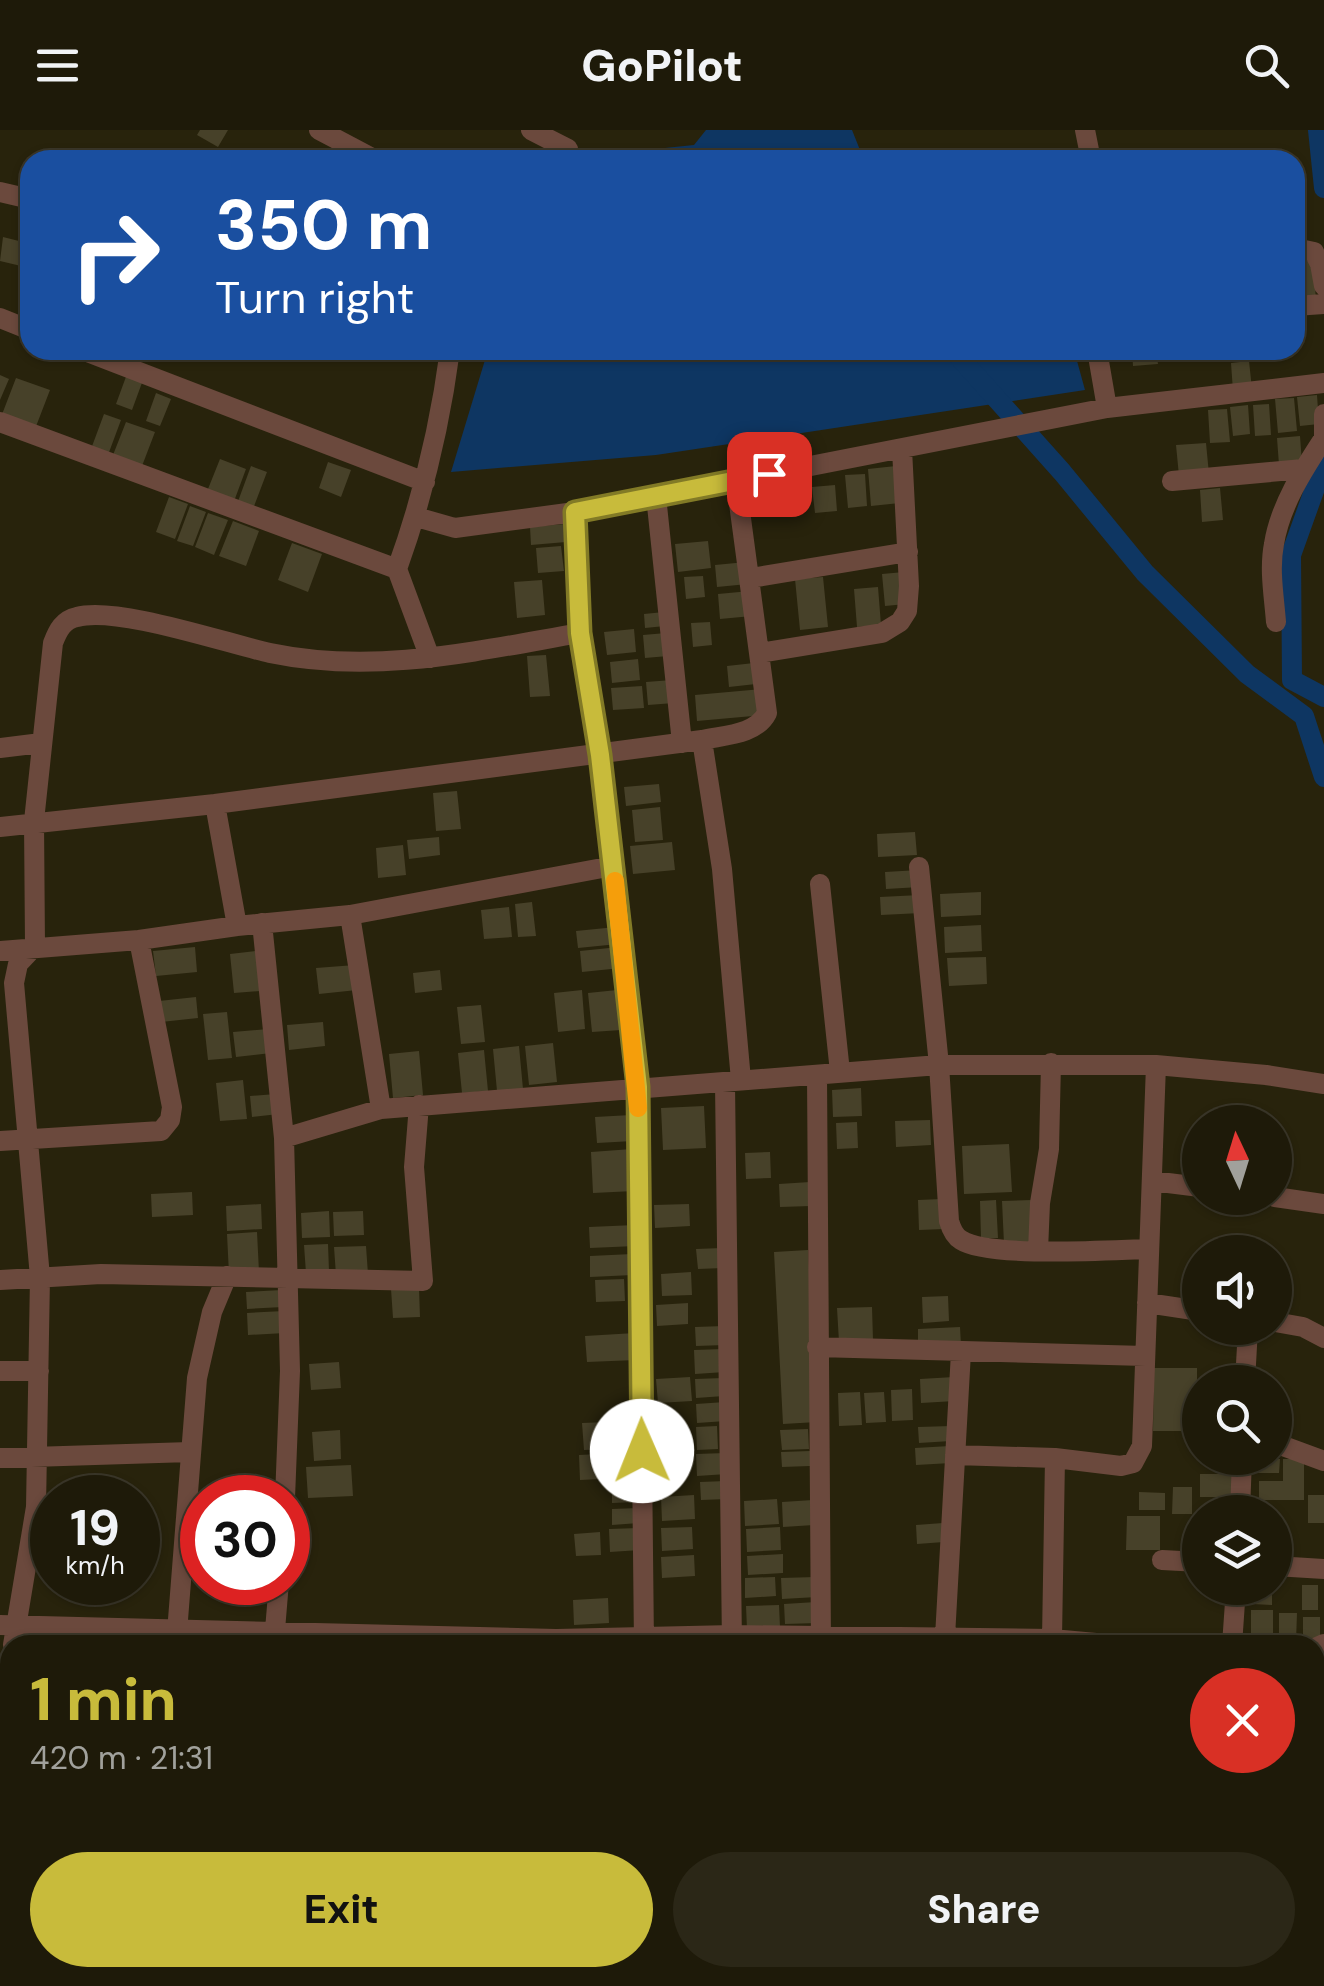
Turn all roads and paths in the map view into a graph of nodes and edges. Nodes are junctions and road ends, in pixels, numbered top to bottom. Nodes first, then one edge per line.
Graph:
1 (319, 130) edge
2 (531, 130) edge
3 (568, 149) dead end
4 (357, 150) edge
5 (1311, 250) edge
6 (1324, 286) edge
7 (108, 360) edge
8 (449, 360) edge
9 (1099, 360) edge
10 (1324, 384) edge
11 (1107, 408) junction
12 (1324, 414) edge
13 (0, 422) edge
14 (1324, 439) edge
15 (902, 448) junction
16 (1303, 468) junction
17 (736, 481) junction
18 (1172, 481) dead end
19 (425, 482) junction
20 (656, 496) junction
21 (575, 512) junction
22 (416, 517) junction
23 (908, 552) junction
24 (397, 569) junction
25 (751, 578) junction
26 (1276, 622) dead end
27 (580, 633) junction
28 (759, 653) junction
29 (430, 658) junction
30 (692, 742) junction
31 (41, 743) junction
32 (0, 748) edge
33 (600, 755) junction
34 (215, 804) junction
35 (34, 821) junction
36 (0, 826) edge
37 (613, 866) junction
38 (919, 867) dead end
39 (820, 884) dead end
40 (350, 915) junction
41 (262, 922) junction
42 (237, 926) junction
43 (139, 940) junction
44 (35, 946) junction
45 (0, 951) edge
46 (1052, 1063) junction
47 (939, 1065) junction
48 (1156, 1065) junction
49 (840, 1072) junction
50 (817, 1076) junction
51 (733, 1082) junction
52 (1324, 1084) edge
53 (638, 1087) junction
54 (419, 1105) junction
55 (381, 1109) junction
56 (284, 1138) junction
57 (28, 1140) junction
58 (0, 1141) edge
59 (1152, 1181) junction
60 (1182, 1185) edge
61 (1292, 1199) edge
62 (1324, 1204) edge
63 (1148, 1250) junction
64 (1038, 1251) junction
65 (227, 1276) junction
66 (40, 1277) junction
67 (288, 1277) junction
68 (0, 1280) edge
69 (1147, 1303) junction
70 (1182, 1308) edge
71 (1292, 1324) edge
72 (1324, 1338) edge
73 (818, 1347) junction
74 (961, 1352) junction
75 (1145, 1356) junction
76 (0, 1371) edge
77 (39, 1372) junction
78 (1292, 1450) edge
79 (190, 1452) junction
80 (955, 1455) junction
81 (0, 1458) edge
82 (39, 1458) junction
83 (1055, 1458) junction
84 (1324, 1461) edge
85 (286, 1475) edge
86 (1162, 1560) dead end
87 (1182, 1561) edge
88 (1292, 1567) edge
89 (1324, 1569) edge
90 (277, 1605) edge
91 (1235, 1605) edge
92 (275, 1630) junction
93 (9, 1632) edge
94 (75, 1635) edge
95 (178, 1635) edge
96 (252, 1635) edge
97 (335, 1635) edge
98 (644, 1635) edge
99 (732, 1635) edge
100 (821, 1635) edge
101 (945, 1635) edge
102 (1052, 1635) edge
103 (1233, 1635) edge

1 - 4 street
2 - 3 street
5 - 6 street
7 - 19 street
8 - 19 street
9 - 11 street
10 - 11 street
11 - 15 street
12 - 14 street
13 - 24 street
14 - 16 street
15 - 17 street
15 - 23 street
16 - 18 street
16 - 26 street
17 - 20 street
17 - 25 street
19 - 22 street
20 - 21 street
20 - 30 street
21 - 22 street
21 - 27 street
22 - 24 street
23 - 25 street
23 - 28 street
24 - 29 street
25 - 28 street
27 - 29 street
27 - 33 street
28 - 30 street
29 - 31 street
30 - 33 street
30 - 51 street
31 - 32 street
31 - 35 street
33 - 34 street
33 - 37 street
34 - 35 street
34 - 42 street
35 - 36 street
35 - 44 street
37 - 40 street
37 - 53 street
38 - 47 street
39 - 49 street
40 - 41 street
40 - 55 street
41 - 42 street
41 - 56 street
42 - 43 street
43 - 44 street
43 - 57 street
44 - 45 street
44 - 57 street
46 - 47 street
46 - 48 street
46 - 64 street
47 - 49 street
47 - 64 street
48 - 52 street
48 - 59 street
49 - 50 street
50 - 51 street
50 - 73 street
51 - 53 street
51 - 99 street
53 - 54 street
53 - 98 street
54 - 55 street
54 - 67 street
55 - 56 street
56 - 67 street
57 - 58 street
57 - 66 street
59 - 60 street
59 - 63 street
61 - 62 street
63 - 64 street
63 - 69 street
65 - 66 street
65 - 67 street
65 - 79 street
66 - 68 street
66 - 77 street
67 - 85 street
69 - 70 street
69 - 75 street
71 - 72 street
73 - 74 street
73 - 100 street
74 - 75 street
74 - 80 street
75 - 83 street
76 - 77 street
77 - 82 street
78 - 84 street
79 - 82 street
79 - 95 street
80 - 83 street
80 - 101 street
81 - 82 street
82 - 93 street
83 - 102 street
86 - 87 street
88 - 89 street
90 - 92 street
91 - 103 street
92 - 96 street
92 - 97 street
93 - 94 street

